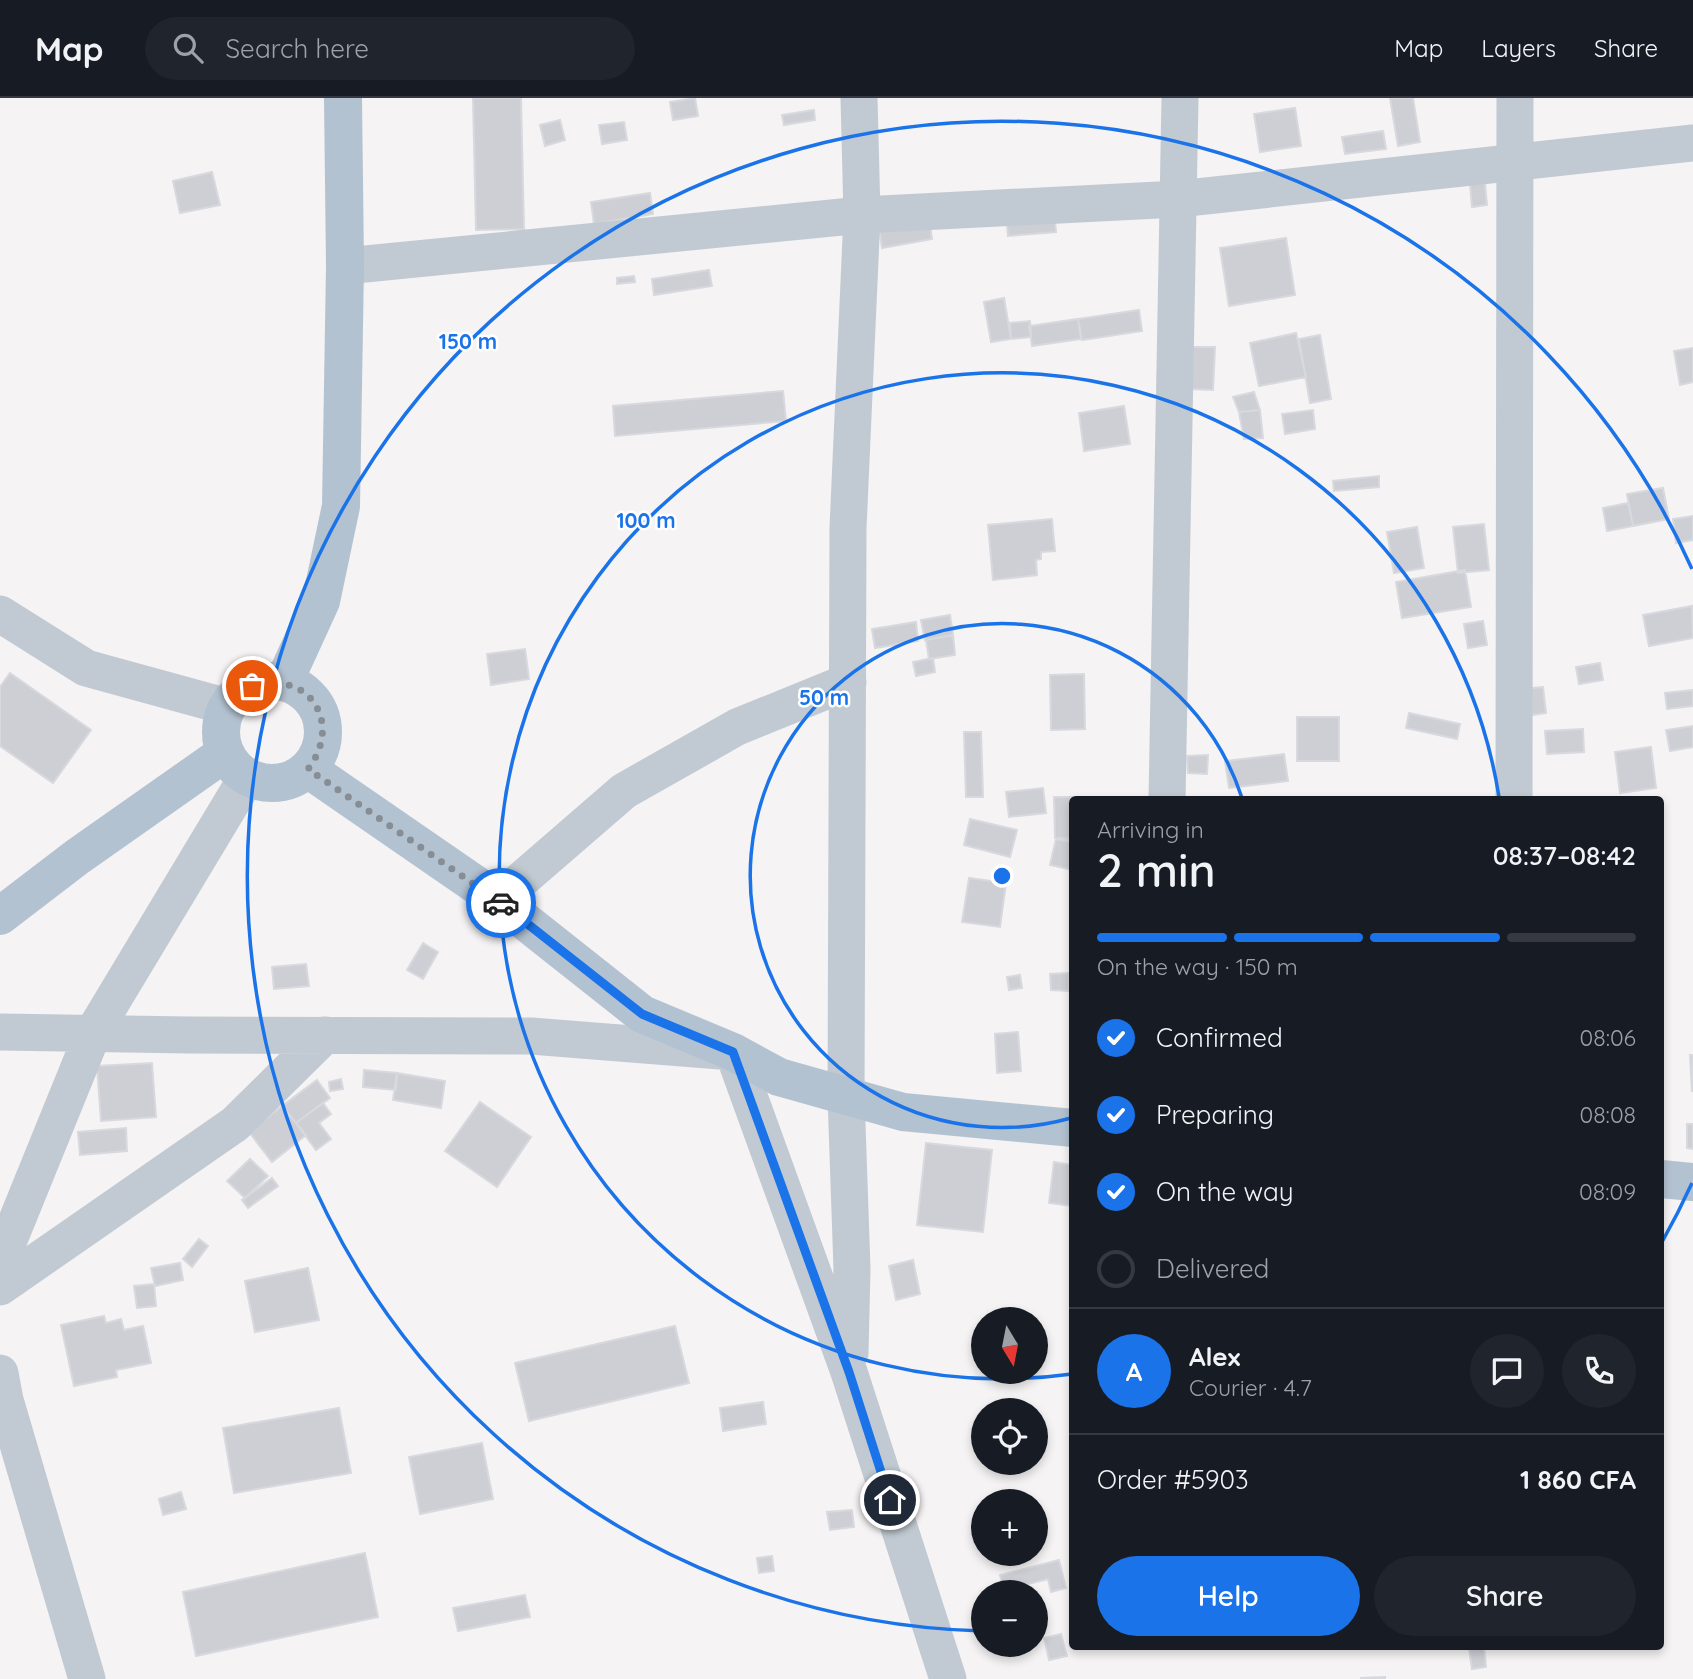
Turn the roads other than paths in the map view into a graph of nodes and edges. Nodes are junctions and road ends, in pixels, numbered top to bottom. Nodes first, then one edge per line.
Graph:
1 (343, 98) edge
2 (859, 98) edge
3 (1180, 98) edge
4 (1515, 98) edge
5 (1693, 143) edge
6 (1514, 162) junction
7 (1178, 199) junction
8 (862, 215) junction
9 (345, 266) junction
10 (0, 614) edge
11 (284, 682) junction
12 (848, 682) junction
13 (228, 707) junction
14 (236, 765) junction
15 (308, 769) junction
16 (1167, 796) edge
17 (1514, 796) edge
18 (498, 900) junction
19 (0, 916) edge
20 (0, 1032) edge
21 (93, 1033) junction
22 (325, 1035) junction
23 (733, 1052) junction
24 (846, 1096) junction
25 (1069, 1128) edge
26 (1664, 1179) edge
27 (1693, 1182) edge
28 (0, 1262) edge
29 (0, 1287) edge
30 (849, 1372) junction
31 (0, 1373) edge
32 (87, 1679) edge
33 (948, 1679) edge

1 - 9 main road
2 - 8 street
3 - 7 street
4 - 6 street
5 - 6 street
6 - 7 street
6 - 17 street
7 - 8 street
7 - 16 street
8 - 9 street
8 - 12 street
9 - 11 main road
10 - 13 street
11 - 13 main road
11 - 15 main road
12 - 18 street
12 - 24 street
13 - 14 main road
14 - 15 main road
14 - 19 main road
14 - 21 street
15 - 18 main road
18 - 23 main road
20 - 21 street
21 - 22 street
21 - 28 street
22 - 23 street
22 - 29 street
23 - 24 main road
23 - 30 street
24 - 25 main road
24 - 30 street
26 - 27 main road
30 - 33 street
31 - 32 street

